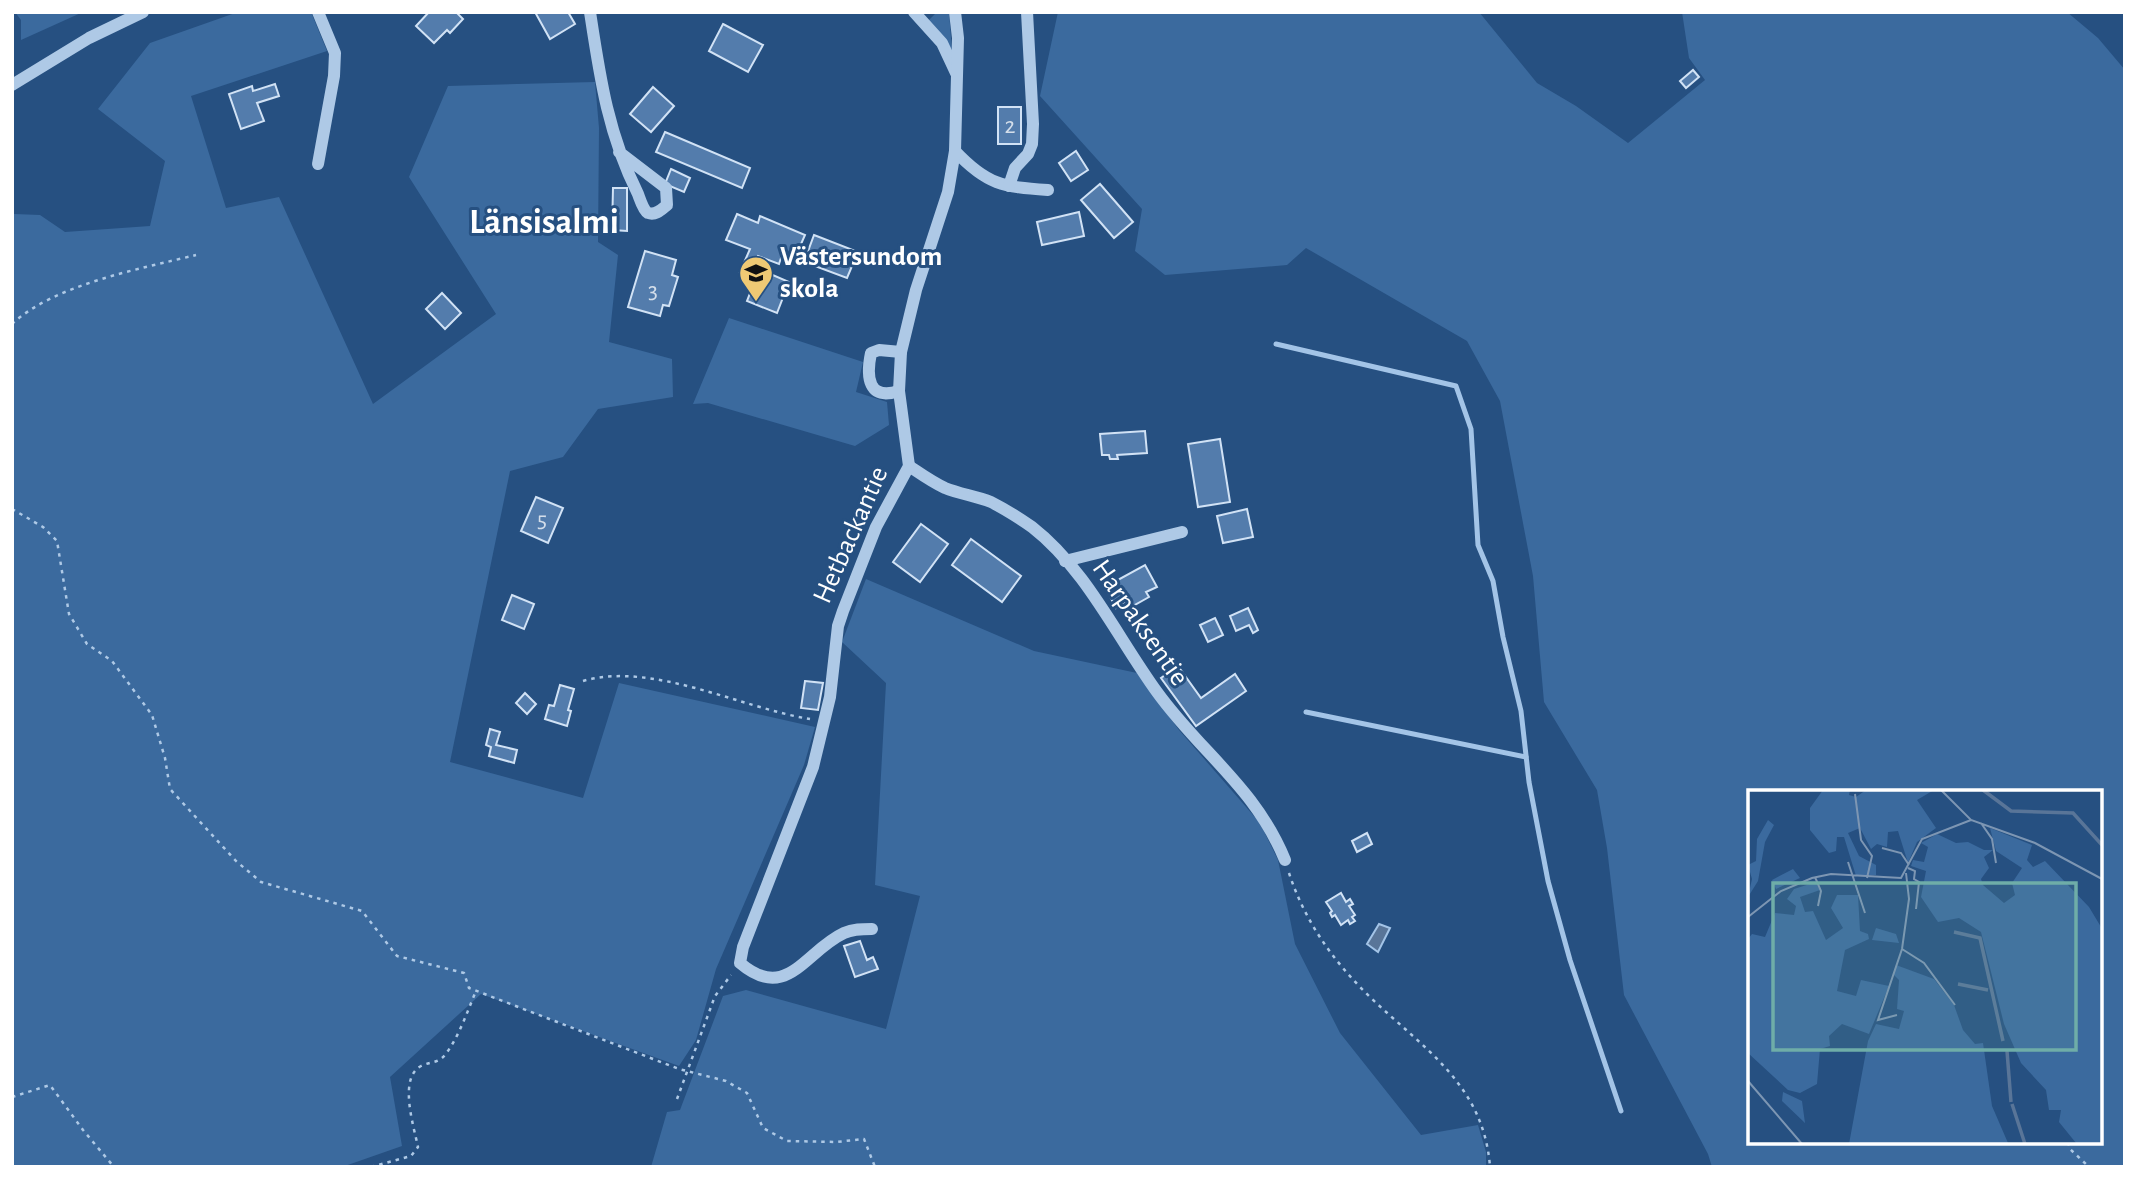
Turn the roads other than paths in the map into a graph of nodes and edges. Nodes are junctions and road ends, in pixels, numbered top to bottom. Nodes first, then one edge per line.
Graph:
1 (143, 12) edge
2 (318, 12) edge
3 (590, 12) edge
4 (914, 12) edge
5 (955, 12) edge
6 (1027, 12) edge
7 (957, 77) junction
8 (12, 85) edge
9 (955, 151) junction
10 (620, 152) junction
11 (318, 164) dead end
12 (1009, 186) junction
13 (1048, 190) dead end
14 (901, 352) junction
15 (899, 391) junction
16 (909, 466) junction
17 (1182, 531) dead end
18 (1065, 561) junction
19 (1285, 860) road end
20 (872, 929) dead end

1 - 8 street
2 - 11 street
3 - 10 street
4 - 7 street, Hetbackantie
5 - 7 street, Hetbackantie
6 - 12 street
7 - 9 street, Hetbackantie
9 - 12 street
9 - 14 street, Hetbackantie
10 - 10 street
12 - 13 street
14 - 15 street, Hetbackantie
14 - 15 street
15 - 16 street, Hetbackantie
16 - 18 street, Harpaksentie
16 - 20 street, Hetbackantie
17 - 18 street
18 - 19 street, Harpaksentie

